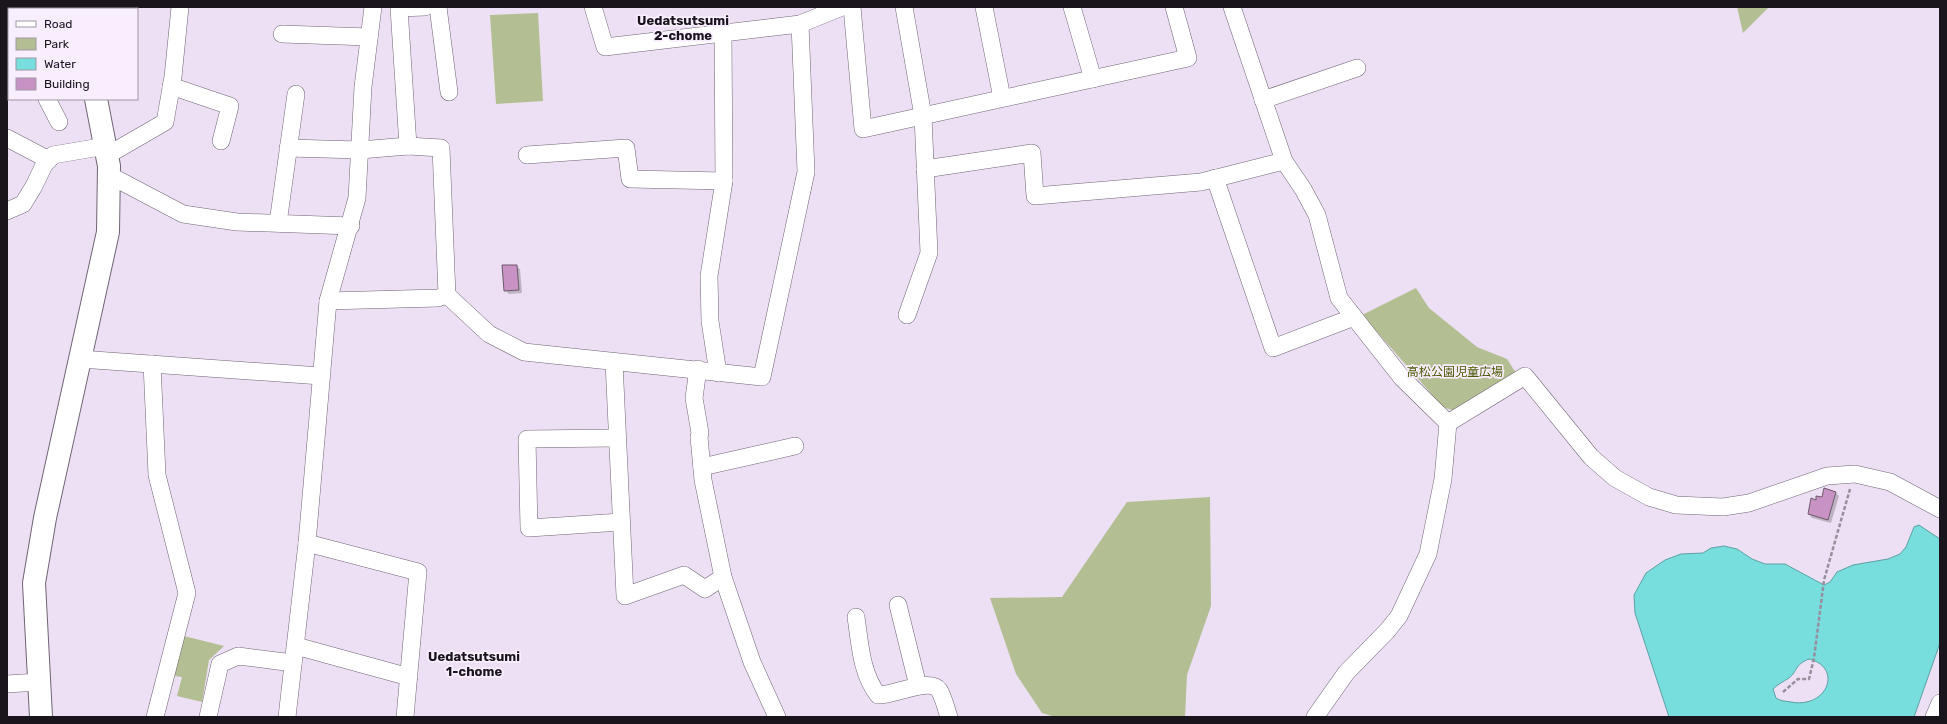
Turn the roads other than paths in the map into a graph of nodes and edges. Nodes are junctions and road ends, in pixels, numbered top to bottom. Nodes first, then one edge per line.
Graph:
1 (180, 7) edge
2 (373, 7) edge
3 (425, 7) edge
4 (438, 7) edge
5 (594, 7) edge
6 (842, 7) edge
7 (852, 7) edge
8 (904, 7) edge
9 (984, 7) edge
10 (1072, 7) edge
11 (1174, 7) edge
12 (1232, 7) edge
13 (393, 8) edge
14 (800, 24) junction
15 (723, 33) junction
16 (282, 34) dead end
17 (369, 37) junction
18 (1357, 68) dead end
19 (1093, 79) junction
20 (171, 86) junction
21 (449, 92) dead end
22 (296, 94) dead end
23 (1002, 98) junction
24 (48, 100) edge
25 (96, 100) edge
26 (1263, 100) junction
27 (923, 116) junction
28 (59, 122) dead end
29 (7, 138) edge
30 (221, 141) dead end
31 (408, 146) junction
32 (288, 148) junction
33 (109, 149) junction
34 (360, 150) junction
35 (527, 155) dead end
36 (49, 160) junction
37 (1284, 161) junction
38 (925, 169) junction
39 (109, 175) junction
40 (1215, 178) junction
41 (724, 181) junction
42 (7, 211) edge
43 (278, 223) junction
44 (350, 226) junction
45 (447, 295) junction
46 (328, 301) junction
47 (907, 315) dead end
48 (1354, 317) junction
49 (80, 359) junction
50 (614, 362) junction
51 (152, 364) junction
52 (698, 370) junction
53 (718, 373) junction
54 (321, 376) junction
55 (1448, 422) junction
56 (617, 438) junction
57 (795, 446) dead end
58 (702, 467) junction
59 (1940, 509) edge
60 (621, 522) junction
61 (307, 543) junction
62 (723, 577) junction
63 (898, 605) dead end
64 (856, 617) dead end
65 (296, 646) junction
66 (293, 663) junction
67 (409, 677) junction
68 (39, 682) junction
69 (7, 684) edge
70 (918, 686) junction
71 (1940, 703) edge
72 (41, 717) edge
73 (155, 717) edge
74 (208, 717) edge
75 (288, 717) edge
76 (405, 717) edge
77 (778, 717) edge
78 (948, 717) edge
79 (1315, 717) edge
80 (1934, 717) edge

1 - 20 street
2 - 17 street
3 - 13 street
4 - 21 street
5 - 15 street
6 - 14 street
7 - 27 street
8 - 27 street
9 - 23 street
10 - 19 street
11 - 19 street
12 - 26 street
13 - 31 street
14 - 15 street
14 - 53 street
15 - 41 street
16 - 17 street
17 - 34 street
18 - 26 street
19 - 23 street
20 - 30 street
20 - 33 street
22 - 32 street
23 - 27 street
24 - 28 street
25 - 33 street
26 - 37 street
27 - 38 street
29 - 36 street
31 - 34 street
31 - 45 street
32 - 34 street
32 - 43 street
33 - 36 street
33 - 39 street
34 - 44 street
35 - 41 street
36 - 42 street
37 - 40 street
37 - 48 street
38 - 40 street
38 - 47 street
39 - 43 street
39 - 49 street
40 - 48 street
41 - 53 street
43 - 44 street
44 - 46 street
45 - 46 street
45 - 50 street
46 - 54 street
48 - 55 street
49 - 51 street
49 - 68 street
50 - 52 street
50 - 56 street
51 - 54 street
51 - 73 street
52 - 53 street
52 - 58 street
54 - 61 street
55 - 59 street
55 - 79 street
56 - 60 street
56 - 60 street
57 - 58 street
58 - 62 street
60 - 62 street
61 - 65 street
61 - 67 street
62 - 77 street
63 - 70 street
64 - 70 street
65 - 66 street
65 - 67 street
66 - 74 street
66 - 75 street
67 - 76 street
68 - 69 street
68 - 72 street
70 - 78 street
71 - 80 street

